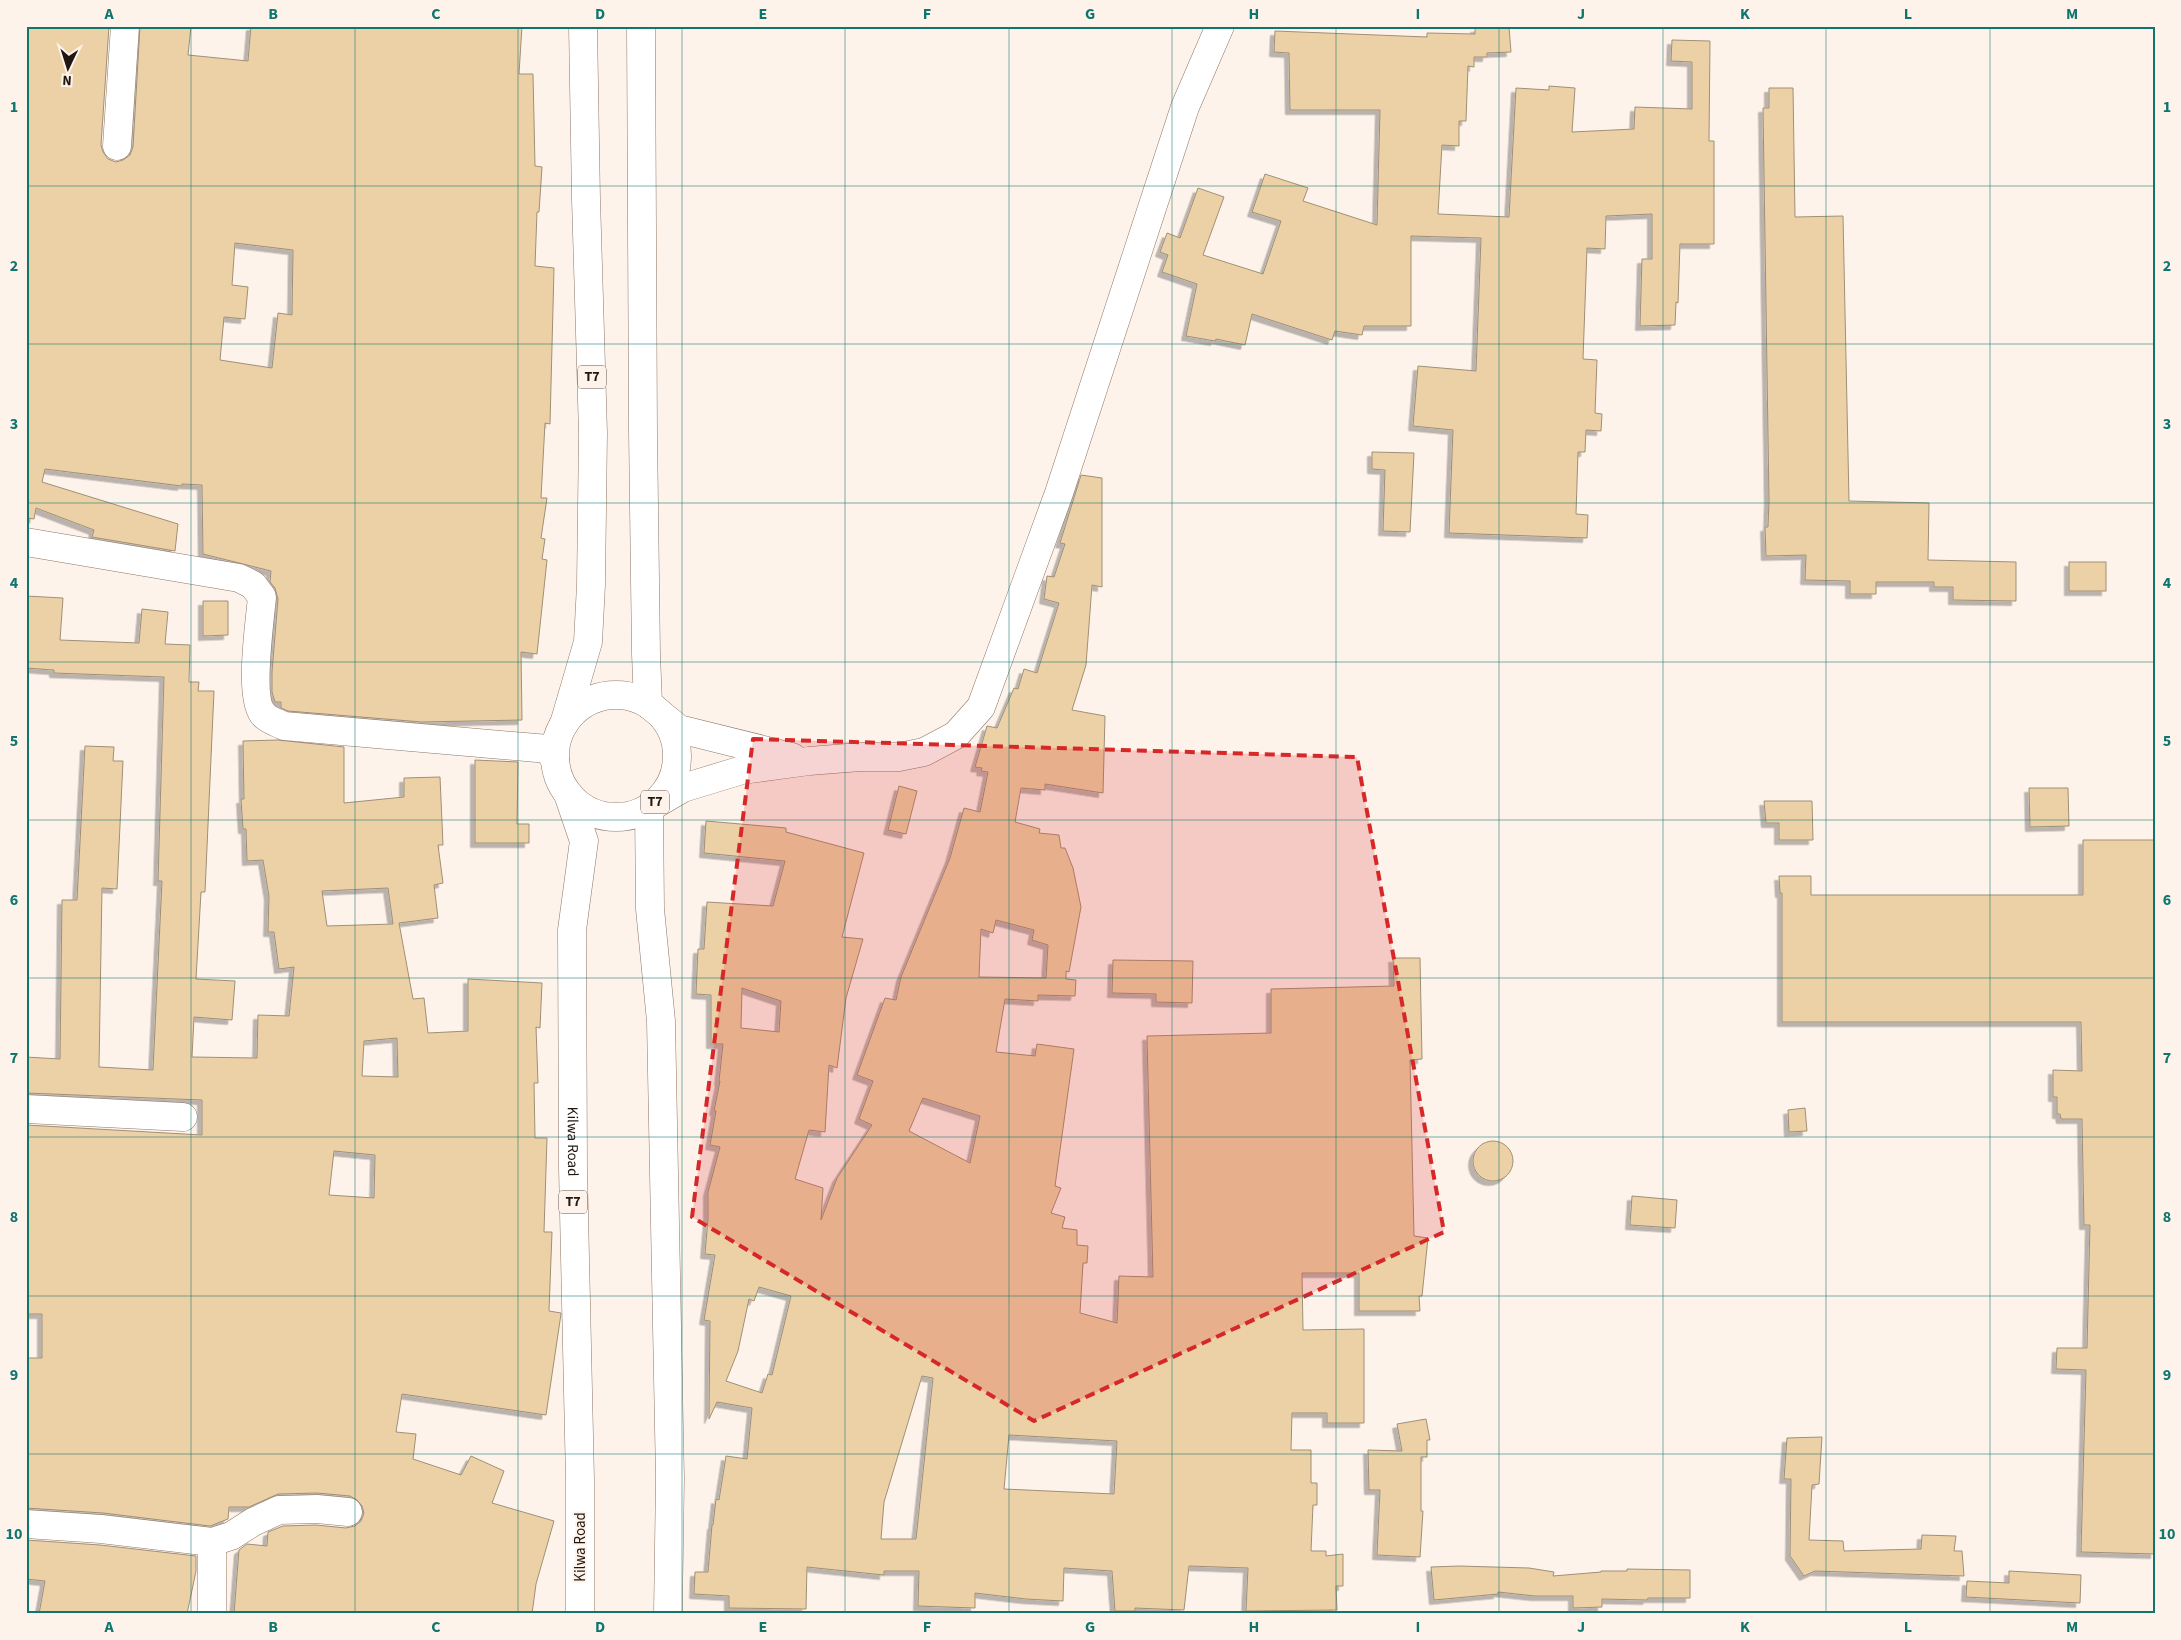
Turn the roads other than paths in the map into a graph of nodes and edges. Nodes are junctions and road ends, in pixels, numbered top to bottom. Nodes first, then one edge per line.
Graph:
1 (125, 26) edge
2 (583, 26) edge
3 (641, 26) edge
4 (1220, 26) edge
5 (117, 146) dead end
6 (26, 542) edge
7 (648, 704) junction
8 (564, 724) junction
9 (555, 760) junction
10 (809, 761) junction
11 (568, 794) junction
12 (649, 808) junction
13 (26, 1109) edge
14 (183, 1117) dead end
15 (348, 1512) dead end
16 (26, 1524) edge
17 (212, 1542) junction
18 (212, 1614) edge
19 (580, 1614) edge
20 (668, 1614) edge

1 - 5 main road
2 - 8 main road, T7
3 - 7 main road
4 - 10 main road
6 - 9 main road
7 - 8 main road, T7
7 - 10 main road
7 - 12 main road, T7
8 - 9 main road, T7
9 - 11 main road, T7
10 - 12 main road
11 - 12 main road, T7
11 - 19 main road, Kilwa Road / T7
12 - 20 main road, T7
13 - 14 main road
15 - 17 main road
16 - 17 main road
17 - 18 main road

